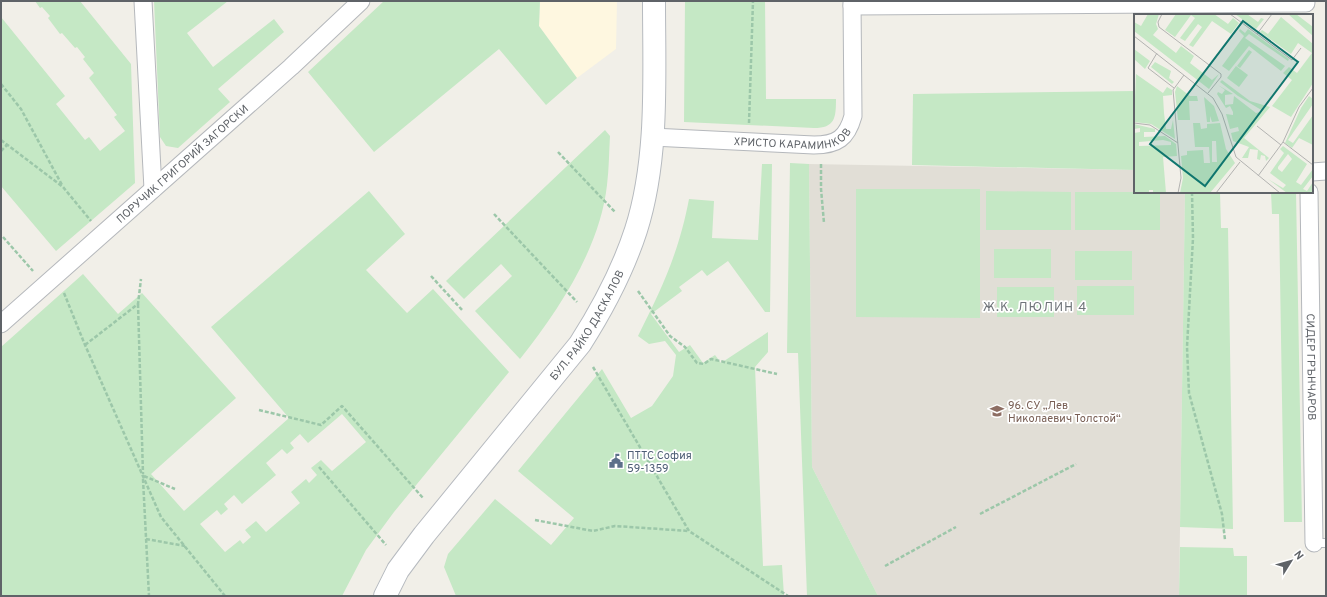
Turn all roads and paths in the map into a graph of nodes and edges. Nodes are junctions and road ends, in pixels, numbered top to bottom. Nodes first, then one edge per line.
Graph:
1 (143, 1) edge
2 (361, 1) edge
3 (654, 1) edge
4 (753, 1) edge
5 (852, 3) edge
6 (1306, 6) edge
7 (1, 84) edge
8 (652, 137) junction
9 (1, 140) edge
10 (748, 142) junction
11 (8, 145) junction
12 (821, 145) junction
13 (1, 151) edge
14 (558, 152) dead end
15 (1326, 171) edge
16 (1313, 172) edge
17 (63, 187) junction
18 (153, 189) junction
19 (1192, 193) edge
20 (1309, 193) edge
21 (615, 212) dead end
22 (494, 214) dead end
23 (824, 223) dead end
24 (102, 234) junction
25 (3, 237) dead end
26 (431, 276) dead end
27 (141, 279) dead end
28 (51, 280) junction
29 (638, 291) dead end
30 (577, 302) dead end
31 (138, 304) junction
32 (463, 311) dead end
33 (1, 324) edge
34 (85, 345) junction
35 (593, 367) dead end
36 (777, 374) dead end
37 (259, 410) dead end
38 (1076, 464) dead end
39 (319, 467) dead end
40 (143, 476) junction
41 (175, 489) dead end
42 (423, 498) dead end
43 (980, 514) dead end
44 (535, 520) dead end
45 (956, 527) dead end
46 (689, 531) junction
47 (146, 539) junction
48 (1224, 540) dead end
49 (1320, 543) edge
50 (386, 545) dead end
51 (185, 546) junction
52 (884, 566) dead end
53 (149, 596) edge
54 (225, 596) edge
55 (385, 596) edge
56 (788, 596) edge

1 - 18 street
2 - 18 street, ПОРУЧИК ГРИГОРИЙ ЗАГОРСКИ
3 - 8 street, БУЛ. РАЙКО ДАСКАЛОВ
4 - 10 path
5 - 6 street
5 - 12 street, ХРИСТО КАРАМИНКОВ
7 - 17 path
8 - 10 street, ХРИСТО КАРАМИНКОВ
8 - 55 street, БУЛ. РАЙКО ДАСКАЛОВ
9 - 11 path
10 - 12 street, ХРИСТО КАРАМИНКОВ
11 - 13 path
11 - 17 path
12 - 23 path
14 - 21 path
15 - 16 street
17 - 24 path
18 - 24 street, ПОРУЧИК ГРИГОРИЙ ЗАГОРСКИ
19 - 48 path
20 - 49 street, СИДЕР ГРЪНЧАРОВ
22 - 30 path
24 - 28 street, ПОРУЧИК ГРИГОРИЙ ЗАГОРСКИ
25 - 28 path
26 - 32 path
27 - 31 path
28 - 33 street, ПОРУЧИК ГРИГОРИЙ ЗАГОРСКИ
28 - 34 path
29 - 36 path
31 - 34 path
31 - 40 path
34 - 40 path
35 - 46 path
37 - 42 path
38 - 43 path
39 - 50 path
40 - 41 path
40 - 47 path
40 - 51 path
44 - 46 path
45 - 52 path
46 - 56 path
47 - 51 path
47 - 53 path
51 - 54 path

